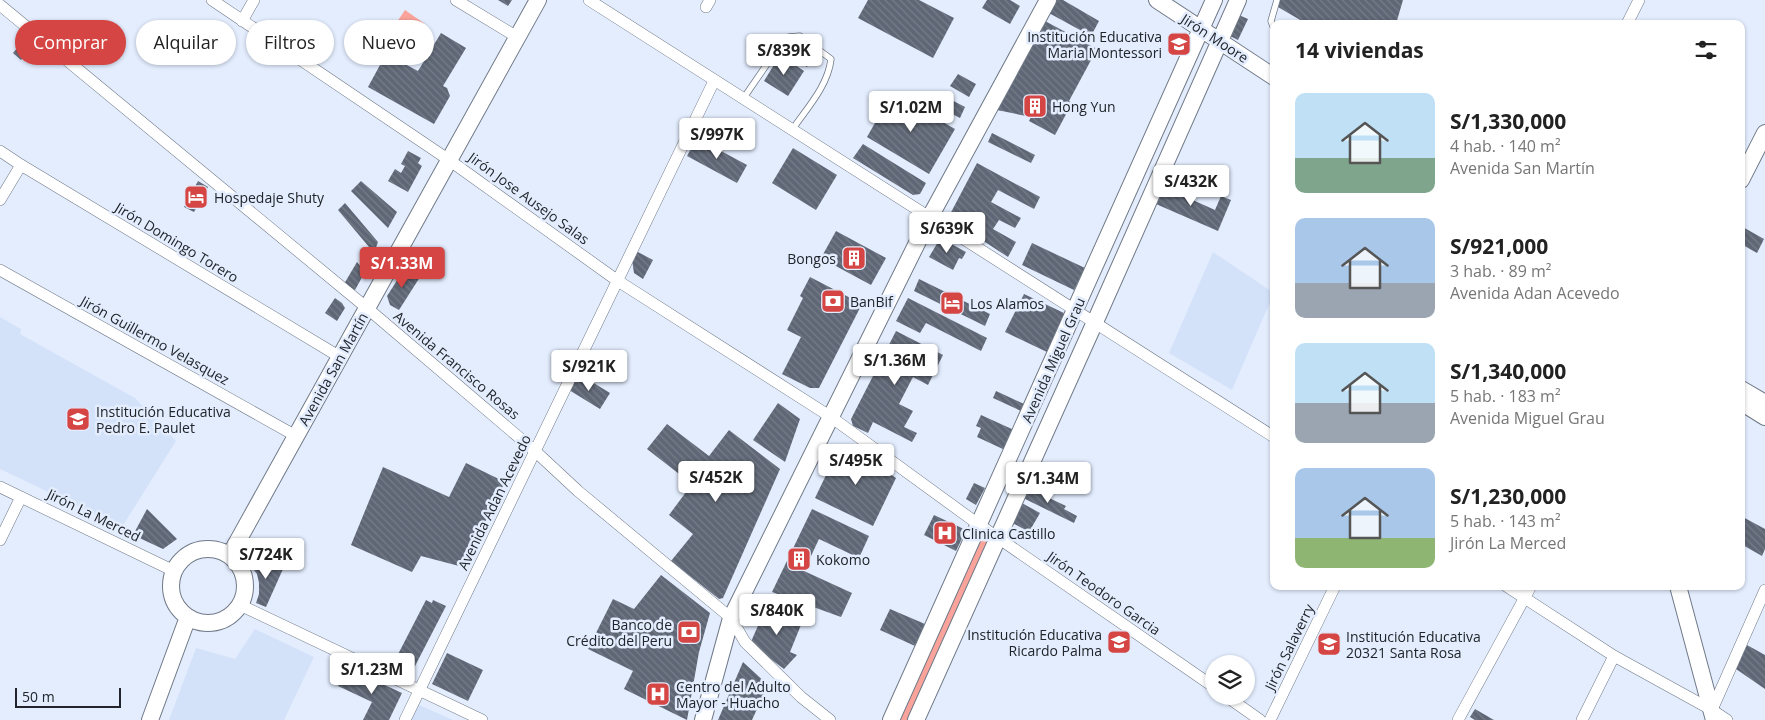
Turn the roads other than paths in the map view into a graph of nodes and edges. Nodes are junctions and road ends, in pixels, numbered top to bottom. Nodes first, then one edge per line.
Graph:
1 (212, 0) edge
2 (254, 0) edge
3 (456, 0) edge
4 (538, 0) edge
5 (589, 0) edge
6 (1048, 0) edge
7 (1157, 0) edge
8 (1214, 0) edge
9 (1238, 0) edge
10 (1277, 0) edge
11 (1639, 0) edge
12 (0, 4) edge
13 (1271, 20) edge
14 (1629, 20) edge
15 (242, 21) junction
16 (1202, 28) junction
17 (517, 37) junction
18 (1220, 40) junction
19 (1270, 74) edge
20 (714, 81) junction
21 (743, 99) junction
22 (792, 130) junction
23 (1765, 133) edge
24 (0, 151) edge
25 (449, 160) junction
26 (21, 165) junction
27 (1745, 172) edge
28 (0, 200) edge
29 (930, 217) junction
30 (0, 270) edge
31 (618, 280) junction
32 (367, 308) junction
33 (1076, 309) junction
34 (1096, 322) junction
35 (340, 356) junction
36 (1745, 391) edge
37 (1765, 403) edge
38 (1745, 404) edge
39 (831, 417) junction
40 (1765, 417) edge
41 (1270, 434) edge
42 (296, 436) junction
43 (535, 451) junction
44 (0, 487) edge
45 (21, 496) junction
46 (978, 524) junction
47 (998, 537) junction
48 (0, 540) edge
49 (230, 555) junction
50 (174, 571) junction
51 (1333, 590) edge
52 (1512, 590) edge
53 (1528, 590) edge
54 (1679, 590) edge
55 (1765, 590) edge
56 (1524, 598) junction
57 (240, 605) junction
58 (188, 617) junction
59 (731, 618) junction
60 (1614, 656) junction
61 (1205, 682) edge
62 (420, 690) junction
63 (1239, 705) edge
64 (1711, 717) edge
65 (150, 720) edge
66 (405, 720) edge
67 (482, 720) edge
68 (703, 720) edge
69 (830, 720) edge
70 (891, 720) edge
71 (916, 720) edge
72 (1260, 720) edge
73 (1270, 720) edge
74 (1458, 720) edge
75 (1582, 720) edge
76 (1727, 720) edge

1 - 15 street, Jirón Jose Ausejo Salas
2 - 15 street
3 - 17 street
4 - 17 street, Avenida San Martín
5 - 20 street
6 - 29 street
7 - 16 street, Jirón Moore
8 - 16 street, Avenida Miguel Grau
9 - 18 street, Avenida Miguel Grau
10 - 13 lane
11 - 14 street
12 - 32 street, Avenida Francisco Rosas
15 - 25 street, Jirón Jose Ausejo Salas
16 - 18 street, Jirón Moore
16 - 33 street, Avenida Miguel Grau
17 - 25 street, Avenida San Martín
18 - 19 street, Jirón Moore
18 - 34 street, Avenida Miguel Grau
20 - 21 street
20 - 31 street, Avenida Adan Acevedo
21 - 22 street
21 - 22 lane
22 - 29 street
23 - 27 street
24 - 26 street, Jirón Domingo Torero
25 - 31 street, Jirón Jose Ausejo Salas
25 - 32 street, Avenida San Martín
26 - 28 street
26 - 35 street, Jirón Domingo Torero
29 - 33 street
29 - 39 street
30 - 42 street, Jirón Guillermo Velasquez
31 - 39 street, Jirón Jose Ausejo Salas
31 - 43 street, Avenida Adan Acevedo
32 - 35 street, Avenida San Martín
32 - 43 street, Avenida Francisco Rosas
33 - 34 street
33 - 46 street, Avenida Miguel Grau
34 - 41 street
34 - 47 street, Avenida Miguel Grau
35 - 42 street, Avenida San Martín
36 - 37 street
38 - 40 street
39 - 46 street, Jirón Teodoro Garcia
39 - 59 street
42 - 49 street, Avenida San Martín
43 - 59 street, Avenida Francisco Rosas
43 - 62 street, Avenida Adan Acevedo
44 - 45 street, Jirón La Merced
45 - 48 street
45 - 50 street, Jirón La Merced
46 - 47 street, Jirón Teodoro Garcia
46 - 70 street, Avenida Miguel Grau
47 - 61 street, Jirón Teodoro Garcia
47 - 71 street, Avenida Miguel Grau
49 - 50 street
49 - 57 street
50 - 58 street
51 - 73 street, Jirón Salaverry
52 - 56 street
53 - 56 street
54 - 64 street
55 - 64 street
56 - 60 street
56 - 74 street
57 - 58 street
57 - 62 street
58 - 65 street
59 - 68 street
59 - 69 street
60 - 64 street
60 - 75 street
62 - 66 street, Avenida Adan Acevedo
62 - 67 street
63 - 72 street
64 - 76 street

